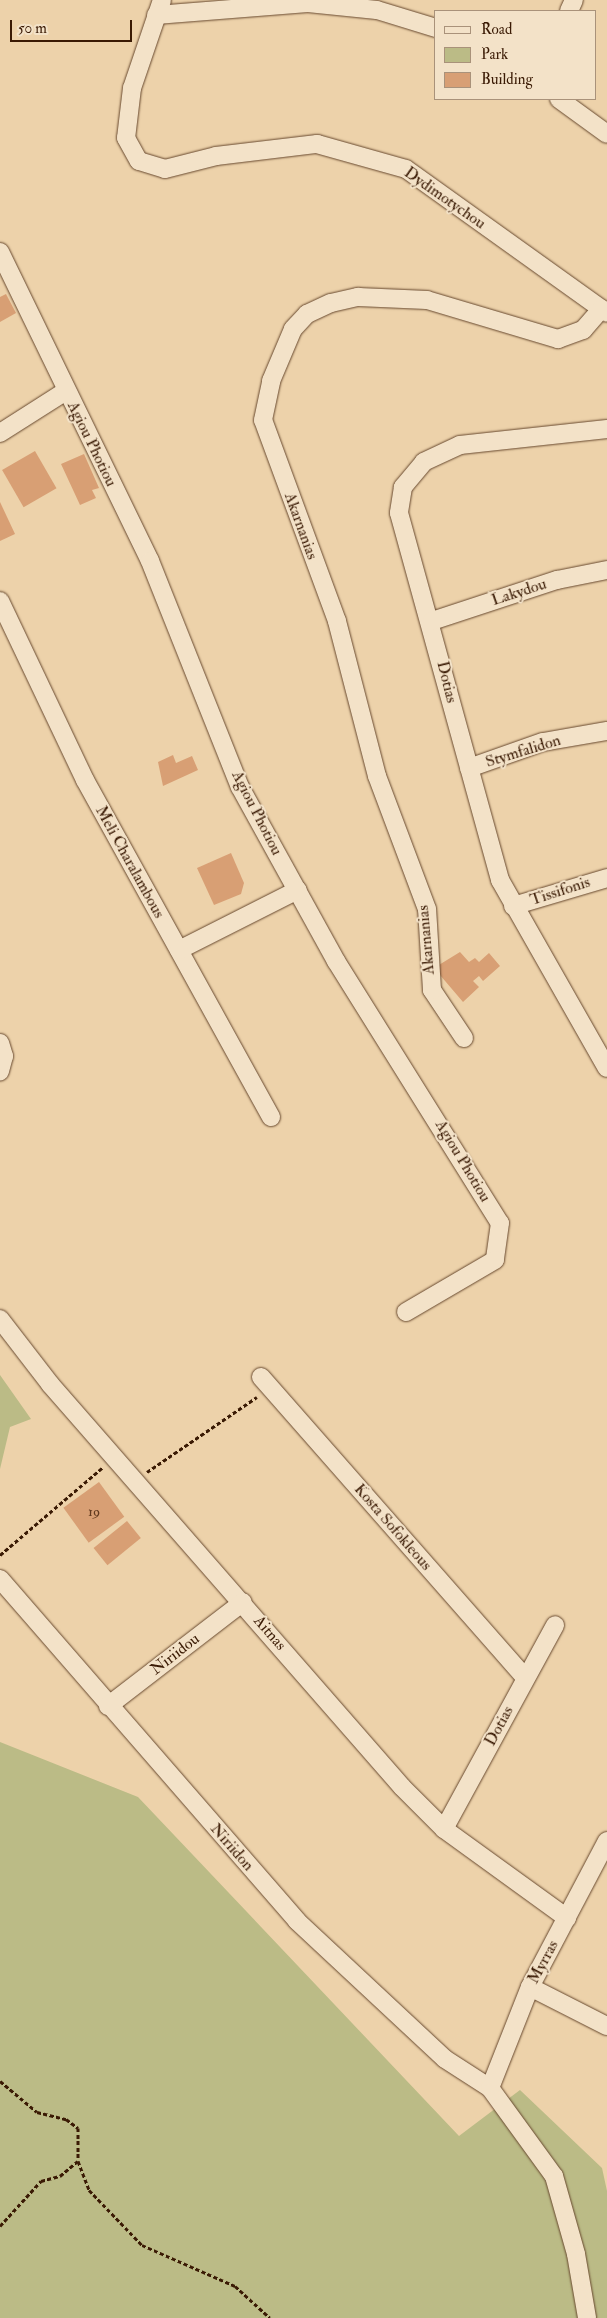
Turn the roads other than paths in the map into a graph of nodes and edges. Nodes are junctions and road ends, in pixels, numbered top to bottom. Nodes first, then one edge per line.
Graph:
1 (159, 7) edge
2 (434, 27) edge
3 (560, 100) edge
4 (607, 134) edge
5 (0, 252) edge
6 (604, 311) edge
7 (66, 391) junction
8 (607, 429) edge
9 (0, 433) edge
10 (607, 570) edge
11 (0, 601) edge
12 (432, 621) junction
13 (607, 731) edge
14 (469, 768) junction
15 (607, 878) edge
16 (298, 890) junction
17 (513, 906) junction
18 (179, 950) junction
19 (464, 1038) dead end
20 (0, 1043) edge
21 (601, 1046) edge
22 (607, 1068) edge
23 (0, 1071) edge
24 (271, 1117) dead end
25 (406, 1312) dead end
26 (0, 1319) edge
27 (265, 1383) road end
28 (0, 1578) edge
29 (243, 1602) junction
30 (555, 1625) dead end
31 (524, 1678) junction
32 (108, 1706) junction
33 (444, 1829) junction
34 (604, 1852) edge
35 (567, 1918) junction
36 (530, 1987) junction
37 (607, 2026) edge
38 (490, 2088) junction
39 (587, 2318) edge

1 - 2 street
1 - 6 street, Dydimotychou
3 - 4 street
5 - 7 street, Agiou Photiou
6 - 19 street, Akarnanias
7 - 9 street
7 - 16 street, Agiou Photiou
8 - 12 street, Dotias
10 - 12 street, Lakydou
11 - 18 street, Meli Charalambous
12 - 14 street, Dotias
13 - 14 street, Stymfalidon
14 - 17 street, Dotias
15 - 17 street, Tissifonis
16 - 18 street
16 - 25 street, Agiou Photiou
17 - 21 street, Dotias
18 - 24 street, Meli Charalambous
20 - 23 street
21 - 22 street, Dotias
26 - 29 street, Aitnas
27 - 31 street, Kosta Sofokleous
28 - 32 street, Niriidon
29 - 32 street, Niriidou
29 - 33 street, Aitnas
30 - 31 street, Dotias
31 - 33 street, Dotias
32 - 38 street, Niriidon
33 - 35 street, Aitnas
34 - 35 street, Myrras
35 - 36 street, Myrras
36 - 37 street
36 - 38 street, Myrras
38 - 39 street

